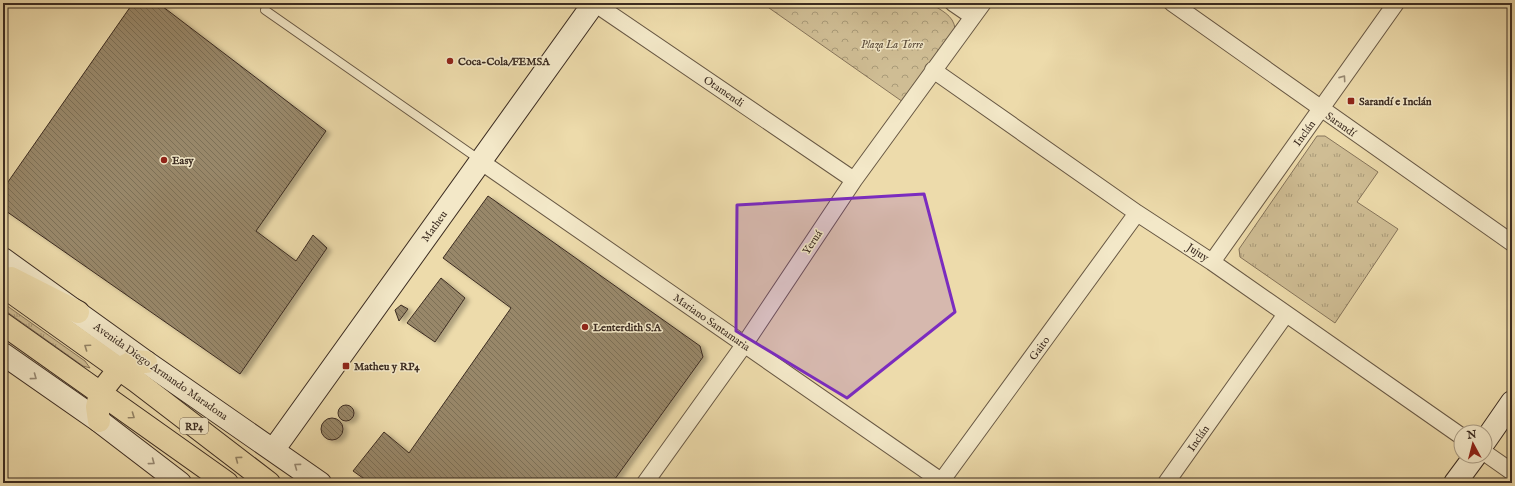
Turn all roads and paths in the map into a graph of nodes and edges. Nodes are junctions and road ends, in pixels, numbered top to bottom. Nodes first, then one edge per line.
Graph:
1 (594, 3) edge
2 (953, 3) edge
3 (983, 3) edge
4 (1172, 3) edge
5 (1396, 3) edge
6 (265, 10) dead end
7 (972, 16) junction
8 (933, 70) junction
9 (1321, 110) junction
10 (480, 161) junction
11 (854, 180) junction
12 (1137, 212) junction
13 (1512, 244) edge
14 (3, 259) edge
15 (1212, 262) junction
16 (3, 274) edge
17 (3, 286) edge
18 (78, 312) junction
19 (1286, 314) junction
20 (3, 324) edge
21 (744, 345) junction
22 (3, 354) edge
23 (146, 362) junction
24 (119, 369) junction
25 (100, 393) junction
26 (1512, 402) edge
27 (99, 421) junction
28 (1493, 429) edge
29 (1453, 430) edge
30 (274, 449) junction
31 (1493, 459) edge
32 (1469, 464) edge
33 (1512, 472) edge
34 (942, 482) edge
35 (180, 483) edge
36 (227, 483) edge
37 (269, 483) edge
38 (320, 483) edge
39 (645, 483) edge
40 (1166, 483) edge
41 (1455, 483) edge

1 - 10 street, Matheu
1 - 11 street, Otamendi
2 - 7 street
3 - 7 street, Yeruá
4 - 9 street, Sarandí
9 -> 5 street, Inclán
6 - 10 lane
7 - 8 street, Yeruá
8 - 11 street, Yeruá
8 - 12 street, Jujuy
9 - 13 street, Sarandí
9 - 15 street, Inclán
10 - 21 street, Mariano Santamaria
10 - 30 street, Matheu
11 - 21 street, Yeruá
12 - 15 street, Jujuy
12 - 34 street, Gaito
14 - 18 street, Avenida Diego Armando Maradona
15 - 19 street, Jujuy
16 - 18 main road
24 -> 17 main road, Avenida Diego Armando Maradona / RP4
18 - 23 street, Avenida Diego Armando Maradona
19 - 29 street, Jujuy
19 - 40 street, Inclán
20 - 25 main road, RP4
21 - 34 street, Mariano Santamaria
21 - 39 street, Yeruá
22 -> 27 street
23 - 24 main road
23 - 30 street, Avenida Diego Armando Maradona
24 - 25 main road
37 -> 24 main road, Avenida Diego Armando Maradona / RP4
25 - 27 main road
25 -> 36 main road, RP4
26 - 28 street
27 -> 35 street
38 -> 30 street, Avenida Diego Armando Maradona
31 - 33 street
32 - 41 street

